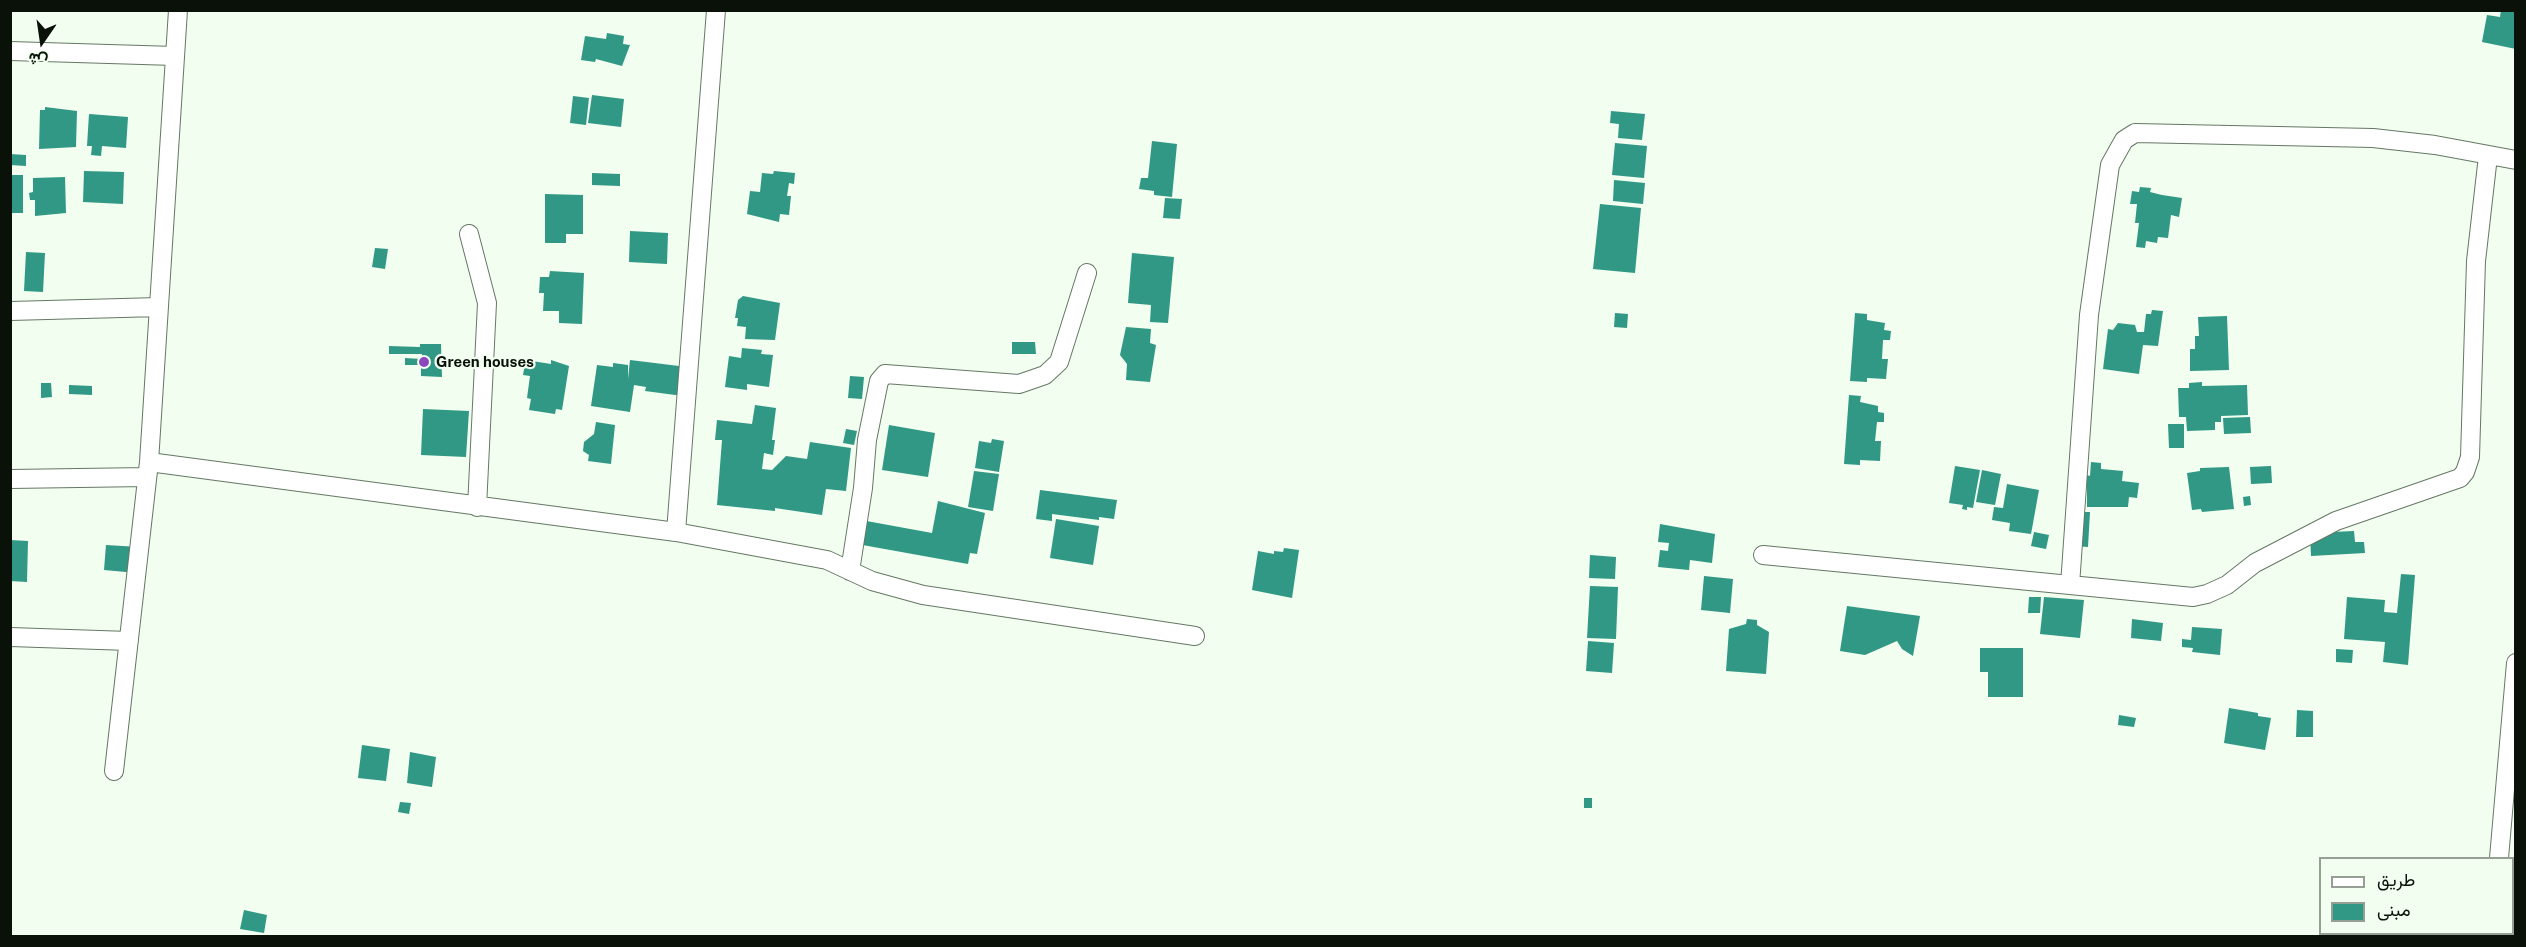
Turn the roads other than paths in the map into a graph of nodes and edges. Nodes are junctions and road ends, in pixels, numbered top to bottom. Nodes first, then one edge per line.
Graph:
1 (178, 10) edge
2 (716, 10) edge
3 (10, 51) edge
4 (175, 56) junction
5 (2488, 156) junction
6 (2516, 160) edge
7 (468, 234) dead end
8 (1087, 273) dead end
9 (159, 307) junction
10 (10, 311) edge
11 (148, 470) junction
12 (10, 479) edge
13 (477, 507) junction
14 (676, 532) junction
15 (1763, 555) dead end
16 (850, 571) junction
17 (2070, 585) junction
18 (1195, 636) dead end
19 (10, 637) edge
20 (129, 641) junction
21 (2516, 663) edge
22 (114, 771) dead end
23 (2499, 857) edge

1 - 4 street
2 - 14 street
3 - 4 street
4 - 9 street
5 - 6 street
5 - 17 street
5 - 17 street
7 - 13 street
8 - 16 street
9 - 10 street
9 - 11 street
11 - 12 street
11 - 13 street
11 - 20 street
13 - 14 street
14 - 16 street
15 - 17 street
16 - 18 street
19 - 20 street
20 - 22 street
21 - 23 street

